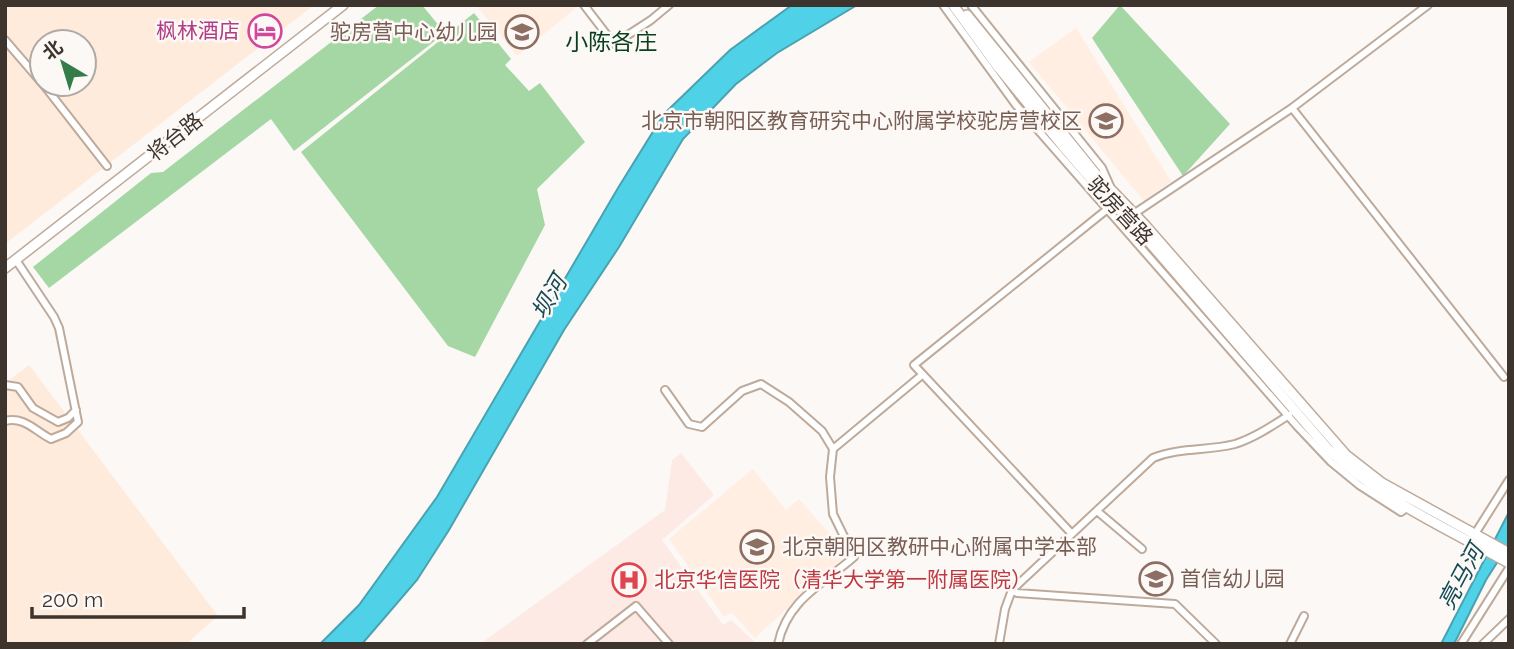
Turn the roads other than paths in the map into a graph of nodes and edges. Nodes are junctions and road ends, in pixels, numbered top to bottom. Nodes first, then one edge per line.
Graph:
1 (343, 5) edge
2 (584, 5) edge
3 (668, 5) edge
4 (943, 5) edge
5 (953, 5) edge
6 (960, 5) edge
7 (971, 5) edge
8 (1428, 5) edge
9 (5, 40) edge
10 (28, 67) edge
11 (53, 98) edge
12 (1292, 108) junction
13 (107, 166) dead end
14 (1112, 191) junction
15 (1110, 207) junction
16 (1131, 215) junction
17 (16, 260) junction
18 (5, 268) edge
19 (922, 375) junction
20 (1504, 377) dead end
21 (5, 384) edge
22 (665, 390) dead end
23 (76, 411) junction
24 (1295, 411) junction
25 (5, 421) edge
26 (834, 450) junction
27 (1509, 480) edge
28 (1097, 511) junction
29 (1072, 534) junction
30 (1473, 538) junction
31 (1142, 549) dead end
32 (1509, 553) edge
33 (1509, 566) edge
34 (1012, 590) junction
35 (1304, 616) dead end
36 (1509, 619) edge
37 (1462, 641) edge
38 (587, 644) edge
39 (669, 644) edge
40 (778, 644) edge
41 (999, 644) edge
42 (1216, 644) edge
43 (1290, 644) edge
44 (1471, 644) edge
45 (1483, 644) edge

1 - 17 street, 将台路
2 - 3 street
4 - 15 street
5 - 15 street, 驼房营路
6 - 14 street, 驼房营路
7 - 14 street
8 - 12 street
9 - 10 street
11 - 13 street
12 - 16 street
12 - 20 street
14 - 16 street, 驼房营路
15 - 16 street, 驼房营路
15 - 19 street
15 - 24 street
16 - 24 street, 驼房营路
17 - 18 street, 将台路
17 - 23 street
19 - 26 street
19 - 29 street
21 - 23 street
22 - 26 street
23 - 25 street
24 - 28 street
24 - 30 street
24 - 30 street
26 - 40 street
27 - 30 street
28 - 29 street
28 - 31 street
29 - 34 street
30 - 32 street
30 - 33 street
33 - 37 street
34 - 41 street
34 - 42 street
35 - 43 street
36 - 45 street
37 - 44 street
38 - 39 street

